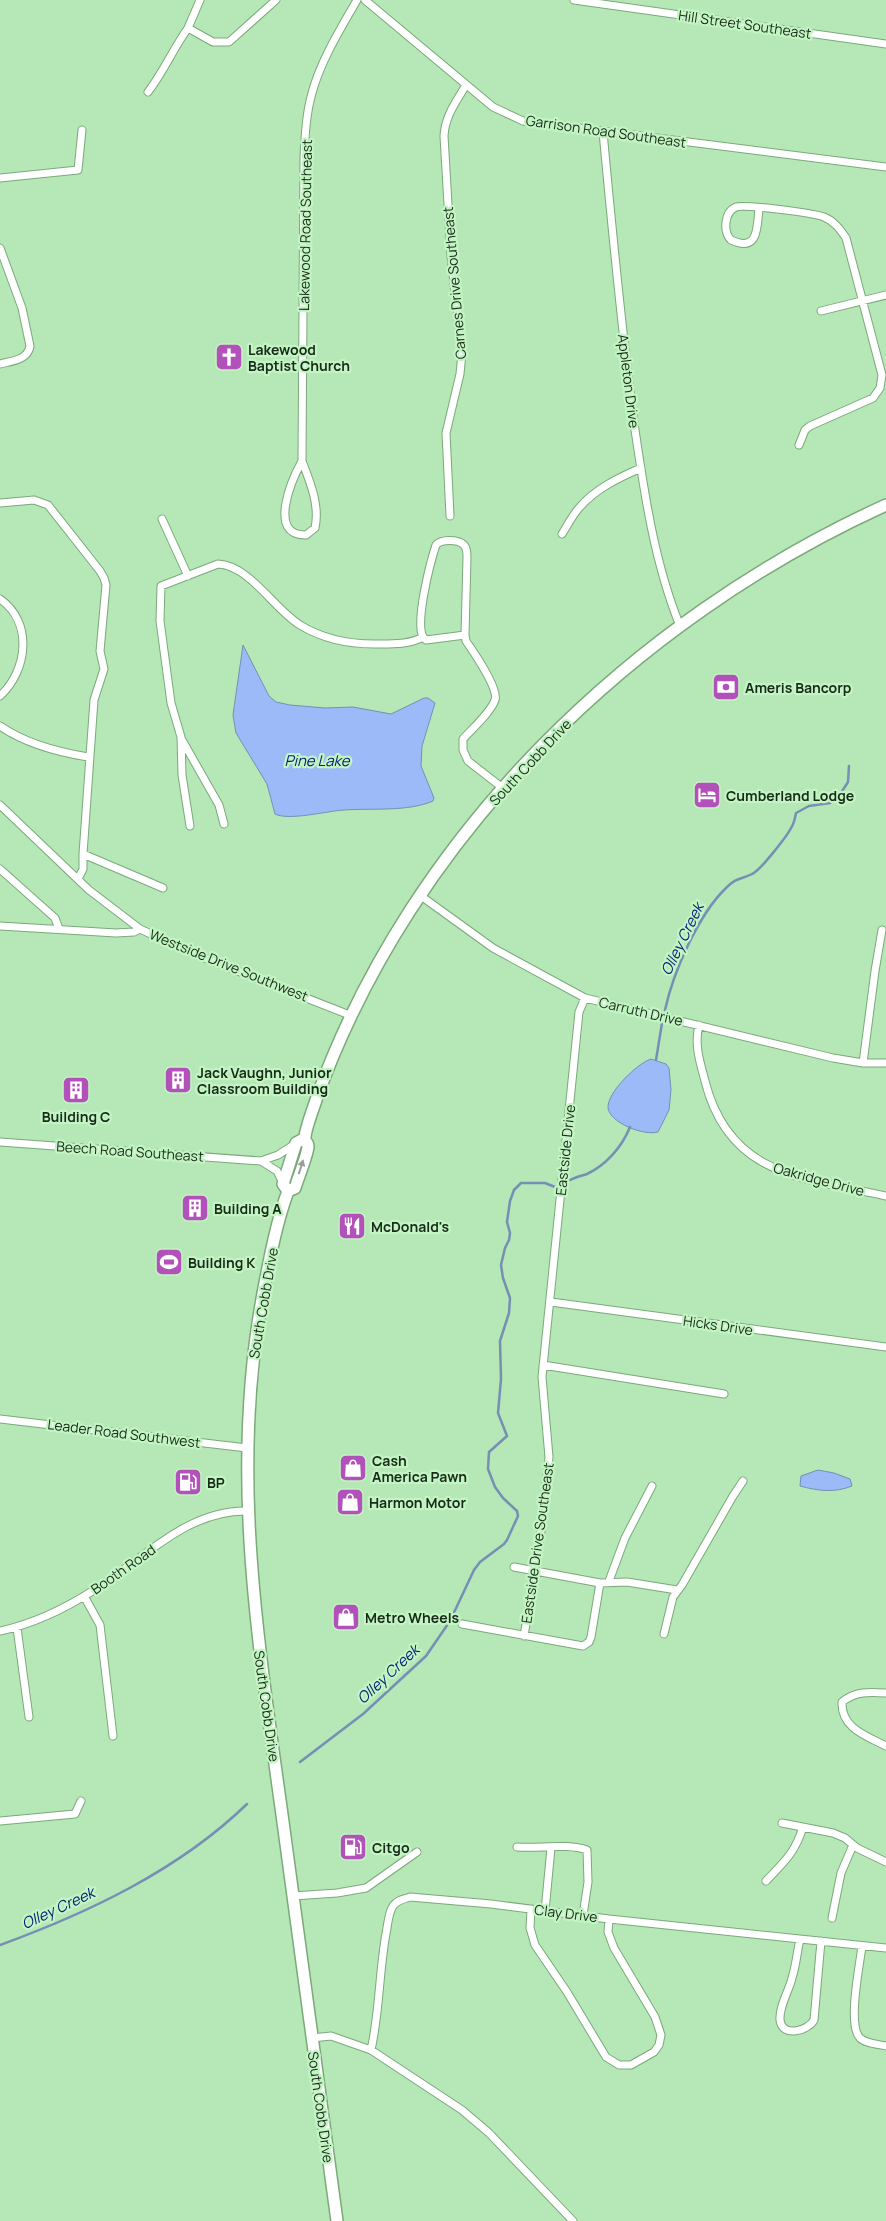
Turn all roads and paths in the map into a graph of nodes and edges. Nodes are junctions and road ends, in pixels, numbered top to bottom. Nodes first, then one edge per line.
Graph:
1 (200, 0) edge
2 (276, 0) edge
3 (357, 0) edge
4 (366, 0) edge
5 (574, 0) edge
6 (188, 28) junction
7 (886, 44) edge
8 (466, 85) junction
9 (148, 92) dead end
10 (82, 130) dead end
11 (603, 132) junction
12 (886, 167) edge
13 (0, 178) edge
14 (759, 208) junction
15 (0, 248) edge
16 (886, 295) edge
17 (862, 301) junction
18 (821, 311) dead end
19 (0, 364) edge
20 (799, 444) dead end
21 (302, 462) junction
22 (641, 468) junction
23 (0, 503) edge
24 (886, 505) edge
25 (450, 516) dead end
26 (162, 519) dead end
27 (562, 534) dead end
28 (188, 576) junction
29 (0, 599) edge
30 (680, 626) junction
31 (465, 635) junction
32 (423, 637) junction
33 (0, 696) edge
34 (0, 726) edge
35 (181, 737) junction
36 (88, 757) junction
37 (504, 789) junction
38 (0, 805) edge
39 (224, 824) dead end
40 (190, 826) dead end
41 (83, 854) junction
42 (0, 869) edge
43 (78, 879) junction
44 (163, 888) dead end
45 (420, 896) junction
46 (0, 926) edge
47 (60, 929) junction
48 (140, 929) junction
49 (882, 930) dead end
50 (584, 998) junction
51 (352, 1016) junction
52 (699, 1025) junction
53 (864, 1063) junction
54 (886, 1063) edge
55 (301, 1140) junction
56 (0, 1142) edge
57 (261, 1161) junction
58 (285, 1188) junction
59 (886, 1196) edge
60 (551, 1302) junction
61 (886, 1348) edge
62 (542, 1365) junction
63 (724, 1394) dead end
64 (0, 1419) edge
65 (247, 1448) junction
66 (743, 1481) dead end
67 (652, 1486) dead end
68 (247, 1510) junction
69 (514, 1567) dead end
70 (535, 1570) junction
71 (609, 1581) junction
72 (600, 1583) junction
73 (678, 1590) junction
74 (84, 1596) junction
75 (462, 1624) dead end
76 (17, 1628) junction
77 (0, 1631) edge
78 (664, 1634) dead end
79 (524, 1636) junction
80 (886, 1693) edge
81 (29, 1717) dead end
82 (113, 1736) dead end
83 (886, 1746) edge
84 (81, 1801) dead end
85 (0, 1821) edge
86 (782, 1823) dead end
87 (803, 1827) junction
88 (853, 1845) junction
89 (517, 1847) dead end
90 (551, 1848) junction
91 (417, 1852) dead end
92 (886, 1862) edge
93 (766, 1881) dead end
94 (293, 1896) junction
95 (531, 1909) junction
96 (544, 1911) junction
97 (583, 1915) junction
98 (832, 1918) dead end
99 (609, 1919) junction
100 (800, 1939) junction
101 (821, 1941) junction
102 (862, 1946) junction
103 (886, 1948) edge
104 (312, 2038) junction
105 (886, 2046) edge
106 (371, 2050) junction
107 (336, 2221) edge
108 (573, 2221) edge

1 - 6 street
2 - 6 street
3 - 21 street, Lakewood Road Southeast
4 - 8 street, Garrison Road Southeast
5 - 7 street, Hill Street Southeast
6 - 9 street
8 - 11 street, Garrison Road Southeast
8 - 25 street, Carnes Drive Southeast
10 - 13 street
11 - 12 street, Garrison Road Southeast
11 - 22 street, Appleton Drive
14 - 14 street
14 - 17 street
15 - 19 street
16 - 17 street
17 - 18 street
17 - 20 street
21 - 21 street, Lakewood Road Southeast
22 - 27 street
22 - 30 street, Appleton Drive
23 - 36 street
24 - 30 main road, South Cobb Drive
26 - 28 street
28 - 32 street
28 - 35 street
29 - 33 street
30 - 37 main road, South Cobb Drive
31 - 32 street
31 - 32 street
31 - 37 street
34 - 36 street
35 - 39 street
35 - 40 street
36 - 41 street
37 - 45 main road, South Cobb Drive
38 - 43 street, Westside Drive Southwest
41 - 43 street
41 - 44 street
42 - 47 street
43 - 48 street, Westside Drive Southwest
45 - 50 street, Carruth Drive
45 - 51 main road, South Cobb Drive
46 - 47 street
47 - 48 street
48 - 51 street, Westside Drive Southwest
49 - 53 street
50 - 52 street, Carruth Drive
50 - 60 street, Eastside Drive
51 - 55 main road, South Cobb Drive
52 - 53 street, Carruth Drive
52 - 59 street, Oakridge Drive
53 - 54 street, Carruth Drive
55 - 57 street, Beech Road Southeast
55 - 58 main road, South Cobb Drive
56 - 57 street, Beech Road Southeast
57 - 58 street
58 - 65 main road, South Cobb Drive
60 - 61 street, Hicks Drive
60 - 62 street, Eastside Drive Southeast
62 - 63 street
62 - 70 street, Eastside Drive Southeast
64 - 65 street, Leader Road Southwest
65 - 68 main road, South Cobb Drive
66 - 73 street
67 - 71 street
68 - 74 street, Booth Road
68 - 94 main road, South Cobb Drive
69 - 70 street
70 - 72 street
70 - 79 street, Eastside Drive Southeast
71 - 72 street
71 - 73 street
72 - 79 street
73 - 78 street
74 - 76 street, Booth Road
74 - 82 street
75 - 79 street
76 - 77 street, Booth Road
76 - 81 street
80 - 83 street
84 - 85 street
86 - 87 street
87 - 88 street
87 - 93 street
88 - 92 street
88 - 98 street
89 - 90 street
90 - 96 street
90 - 97 street
91 - 94 street
94 - 104 main road, South Cobb Drive
95 - 96 street, Clay Drive
95 - 99 street
95 - 106 street, Clay Drive
96 - 97 street, Clay Drive
97 - 99 street, Clay Drive
99 - 100 street, Clay Drive
100 - 101 street, Clay Drive
100 - 101 street
101 - 102 street, Clay Drive
102 - 103 street, Clay Drive
102 - 105 street
104 - 106 street
104 - 107 main road, South Cobb Drive
106 - 108 street

